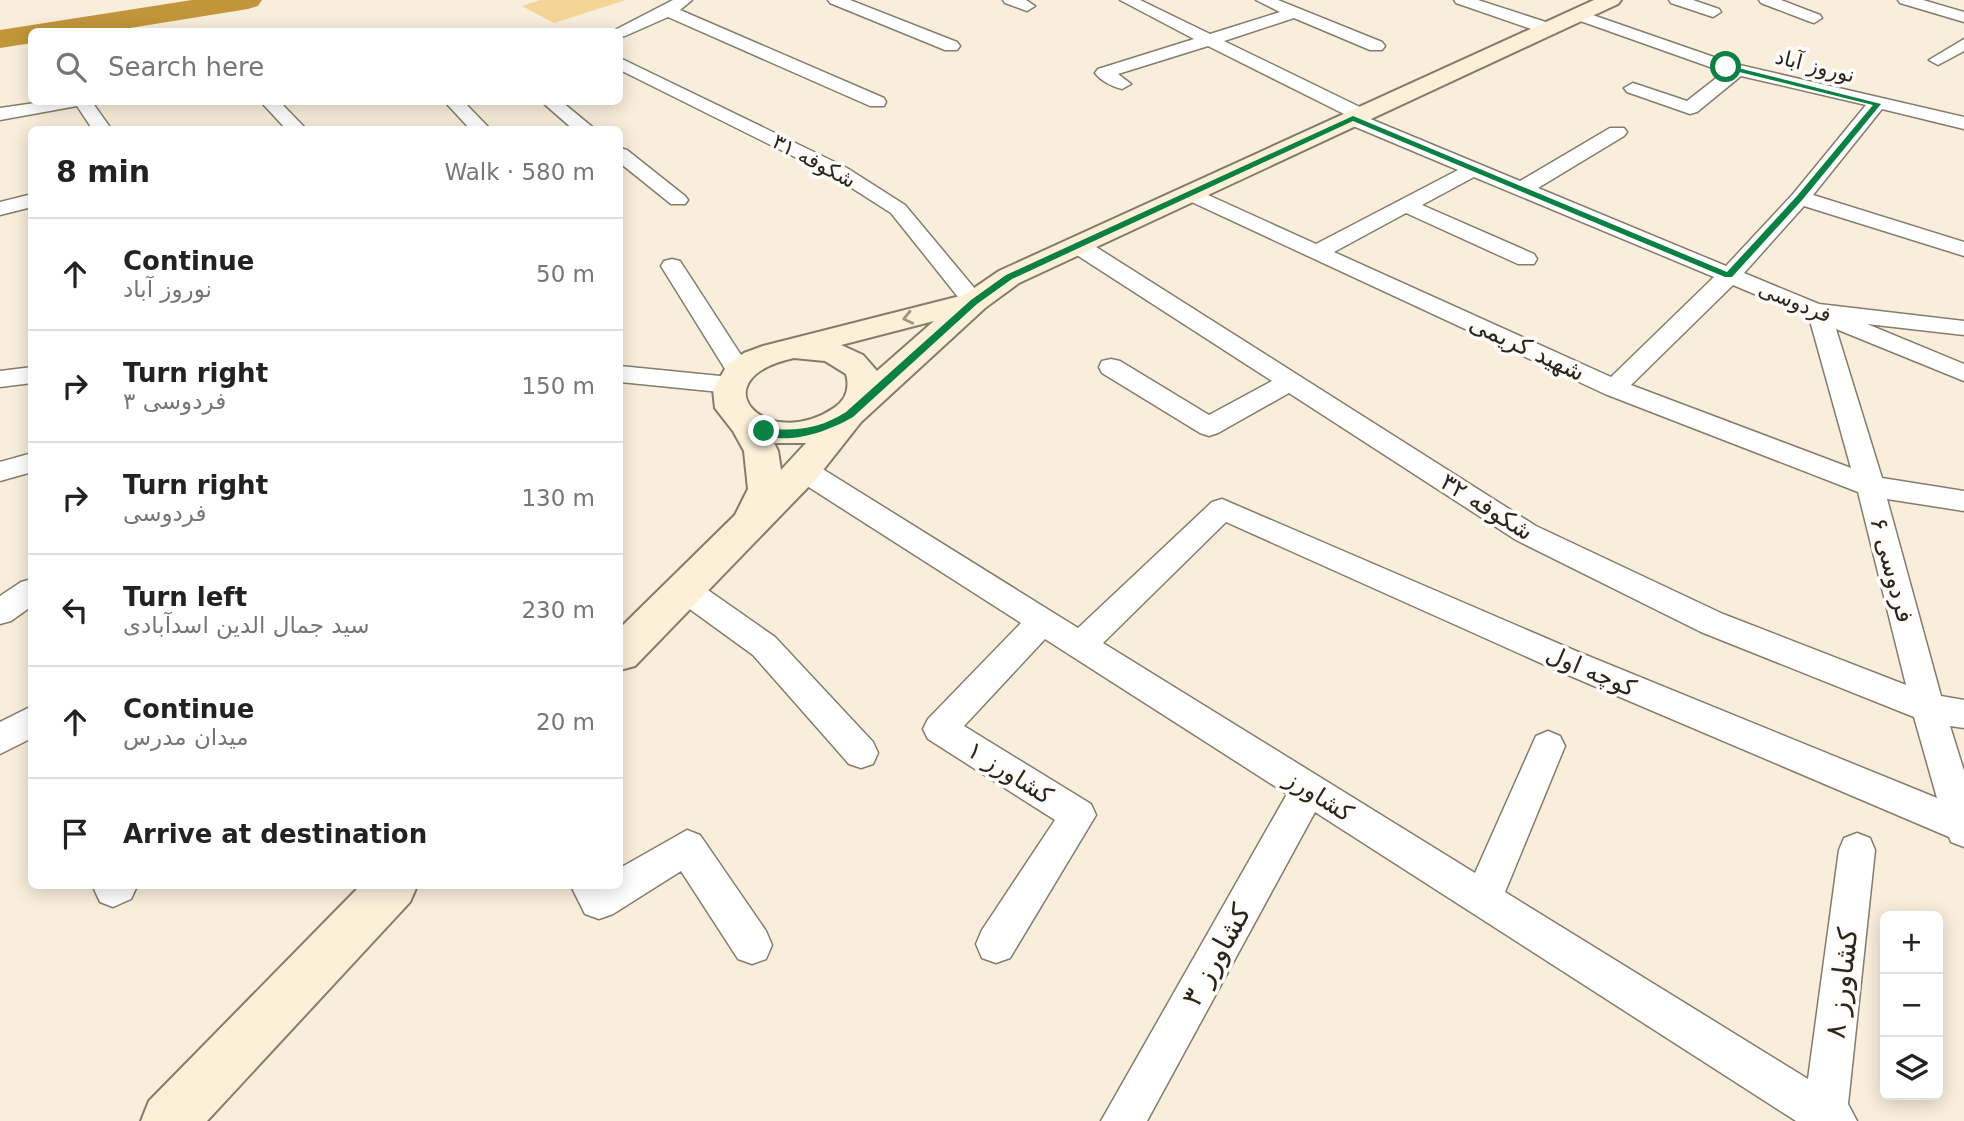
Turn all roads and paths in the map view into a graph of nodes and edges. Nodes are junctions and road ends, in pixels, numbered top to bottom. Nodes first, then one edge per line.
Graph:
1 (684, 0) edge
2 (836, 0) edge
3 (1011, 0) edge
4 (1163, 0) edge
5 (1264, 0) edge
6 (1462, 0) edge
7 (1611, 0) edge
8 (1677, 0) edge
9 (1767, 0) edge
10 (1906, 0) edge
11 (1134, 3) edge
12 (1027, 6) dead end
13 (668, 11) junction
14 (1713, 12) dead end
15 (1294, 13) junction
16 (1578, 15) junction
17 (1964, 17) edge
18 (1814, 18) dead end
19 (1549, 29) junction
20 (623, 30) edge
21 (1209, 40) junction
22 (1964, 44) edge
23 (951, 46) dead end
24 (1376, 46) dead end
25 (623, 64) edge
26 (1964, 68) edge
27 (1737, 70) junction
28 (1122, 84) dead end
29 (1633, 88) dead end
30 (877, 102) dead end
31 (1877, 104) junction
32 (54, 105) edge
33 (85, 105) edge
34 (274, 105) edge
35 (457, 105) edge
36 (555, 105) edge
37 (0, 114) edge
38 (1357, 117) junction
39 (1964, 123) edge
40 (100, 126) edge
41 (294, 126) edge
42 (478, 126) edge
43 (582, 126) edge
44 (1617, 132) dead end
45 (623, 156) edge
46 (1474, 169) junction
47 (1522, 189) junction
48 (1190, 194) junction
49 (1800, 198) junction
50 (678, 200) dead end
51 (28, 201) edge
52 (1405, 205) junction
53 (0, 209) edge
54 (1077, 246) junction
55 (1964, 249) edge
56 (1317, 252) junction
57 (1526, 259) dead end
58 (672, 265) dead end
59 (1728, 275) junction
60 (974, 302) junction
61 (1819, 311) junction
62 (1964, 328) edge
63 (794, 348) junction
64 (1111, 367) dead end
65 (1964, 373) edge
66 (623, 374) edge
67 (28, 375) edge
68 (0, 377) edge
69 (735, 378) junction
70 (1290, 382) junction
71 (1614, 388) junction
72 (849, 414) junction
73 (746, 424) junction
74 (28, 463) edge
75 (803, 470) junction
76 (0, 472) edge
77 (1870, 486) junction
78 (1964, 501) edge
79 (751, 521) junction
80 (684, 589) junction
81 (28, 593) edge
82 (0, 612) edge
83 (1042, 622) junction
84 (1081, 645) junction
85 (623, 651) edge
86 (1928, 708) junction
87 (1964, 714) edge
88 (28, 722) edge
89 (0, 739) edge
90 (1548, 746) dead end
91 (861, 753) dead end
92 (1309, 789) junction
93 (1963, 828) edge
94 (1857, 850) dead end
95 (623, 886) edge
96 (390, 889) edge
97 (592, 889) edge
98 (619, 889) edge
99 (1483, 900) junction
100 (996, 944) dead end
101 (752, 945) dead end
102 (1830, 1118) edge
103 (169, 1121) edge
104 (1123, 1121) edge

1 - 13 street
2 - 23 street
3 - 12 street
4 - 11 street
5 - 15 street
6 - 19 street
7 - 16 main road
8 - 14 street
9 - 18 street
10 - 17 street
11 - 21 street, فردوسی
13 - 20 street
13 - 30 street
15 - 21 street
15 - 24 street
16 - 19 main road
16 - 27 street, نوروز آباد
19 - 38 main road
21 - 28 street
21 - 38 street, فردوسی
22 - 26 street
25 - 60 street, شکوفه ۳۱
27 - 29 street
27 - 31 street, نوروز آباد
31 - 39 street, نوروز آباد
31 - 49 street
32 - 37 street
33 - 40 street
34 - 41 street
35 - 42 street
36 - 43 street
38 - 46 street, فردوسی
38 - 48 main road
44 - 47 street
45 - 50 street
46 - 47 street, فردوسی
46 - 52 street
47 - 59 street, فردوسی
48 - 54 main road
48 - 56 street, شهید کریمی
49 - 55 street
49 - 59 street
51 - 53 street
52 - 56 street
52 - 57 street
54 - 60 main road
54 - 70 street, شکوفه ۳۲
56 - 71 street, شهید کریمی
58 - 69 street
59 - 61 street, فردوسی
59 - 71 street
60 -> 63 main road
60 - 72 main road
61 - 62 street
61 - 65 street, فردوسی
61 - 77 street, فردوسی ۶
63 - 69 main road
63 - 72 main road
64 - 70 street
66 - 69 street
67 - 68 street
69 - 73 main road
70 - 86 street, شکوفه ۳۲
71 - 77 street, شهید کریمی
72 - 73 main road
72 - 75 main road
73 - 79 main road
74 - 76 street
75 - 79 main road
75 - 83 street, کشاورز
77 - 78 street, شهید کریمی
77 - 86 street, فردوسی ۶
79 - 80 main road
80 - 85 main road
80 - 91 street
81 - 82 street
83 - 84 street, کشاورز
83 - 100 street, کشاورز ۱
84 - 92 street, کشاورز
84 - 93 street, کوچه اول
86 - 87 street, شکوفه ۳۲
86 - 93 street, فردوسی ۶
88 - 89 street
90 - 99 street
92 - 99 street, کشاورز
92 - 104 street, کشاورز ۳
94 - 102 street, کشاورز ۸
95 - 101 street
96 - 103 main road
97 - 98 street
99 - 102 street, کشاورز

